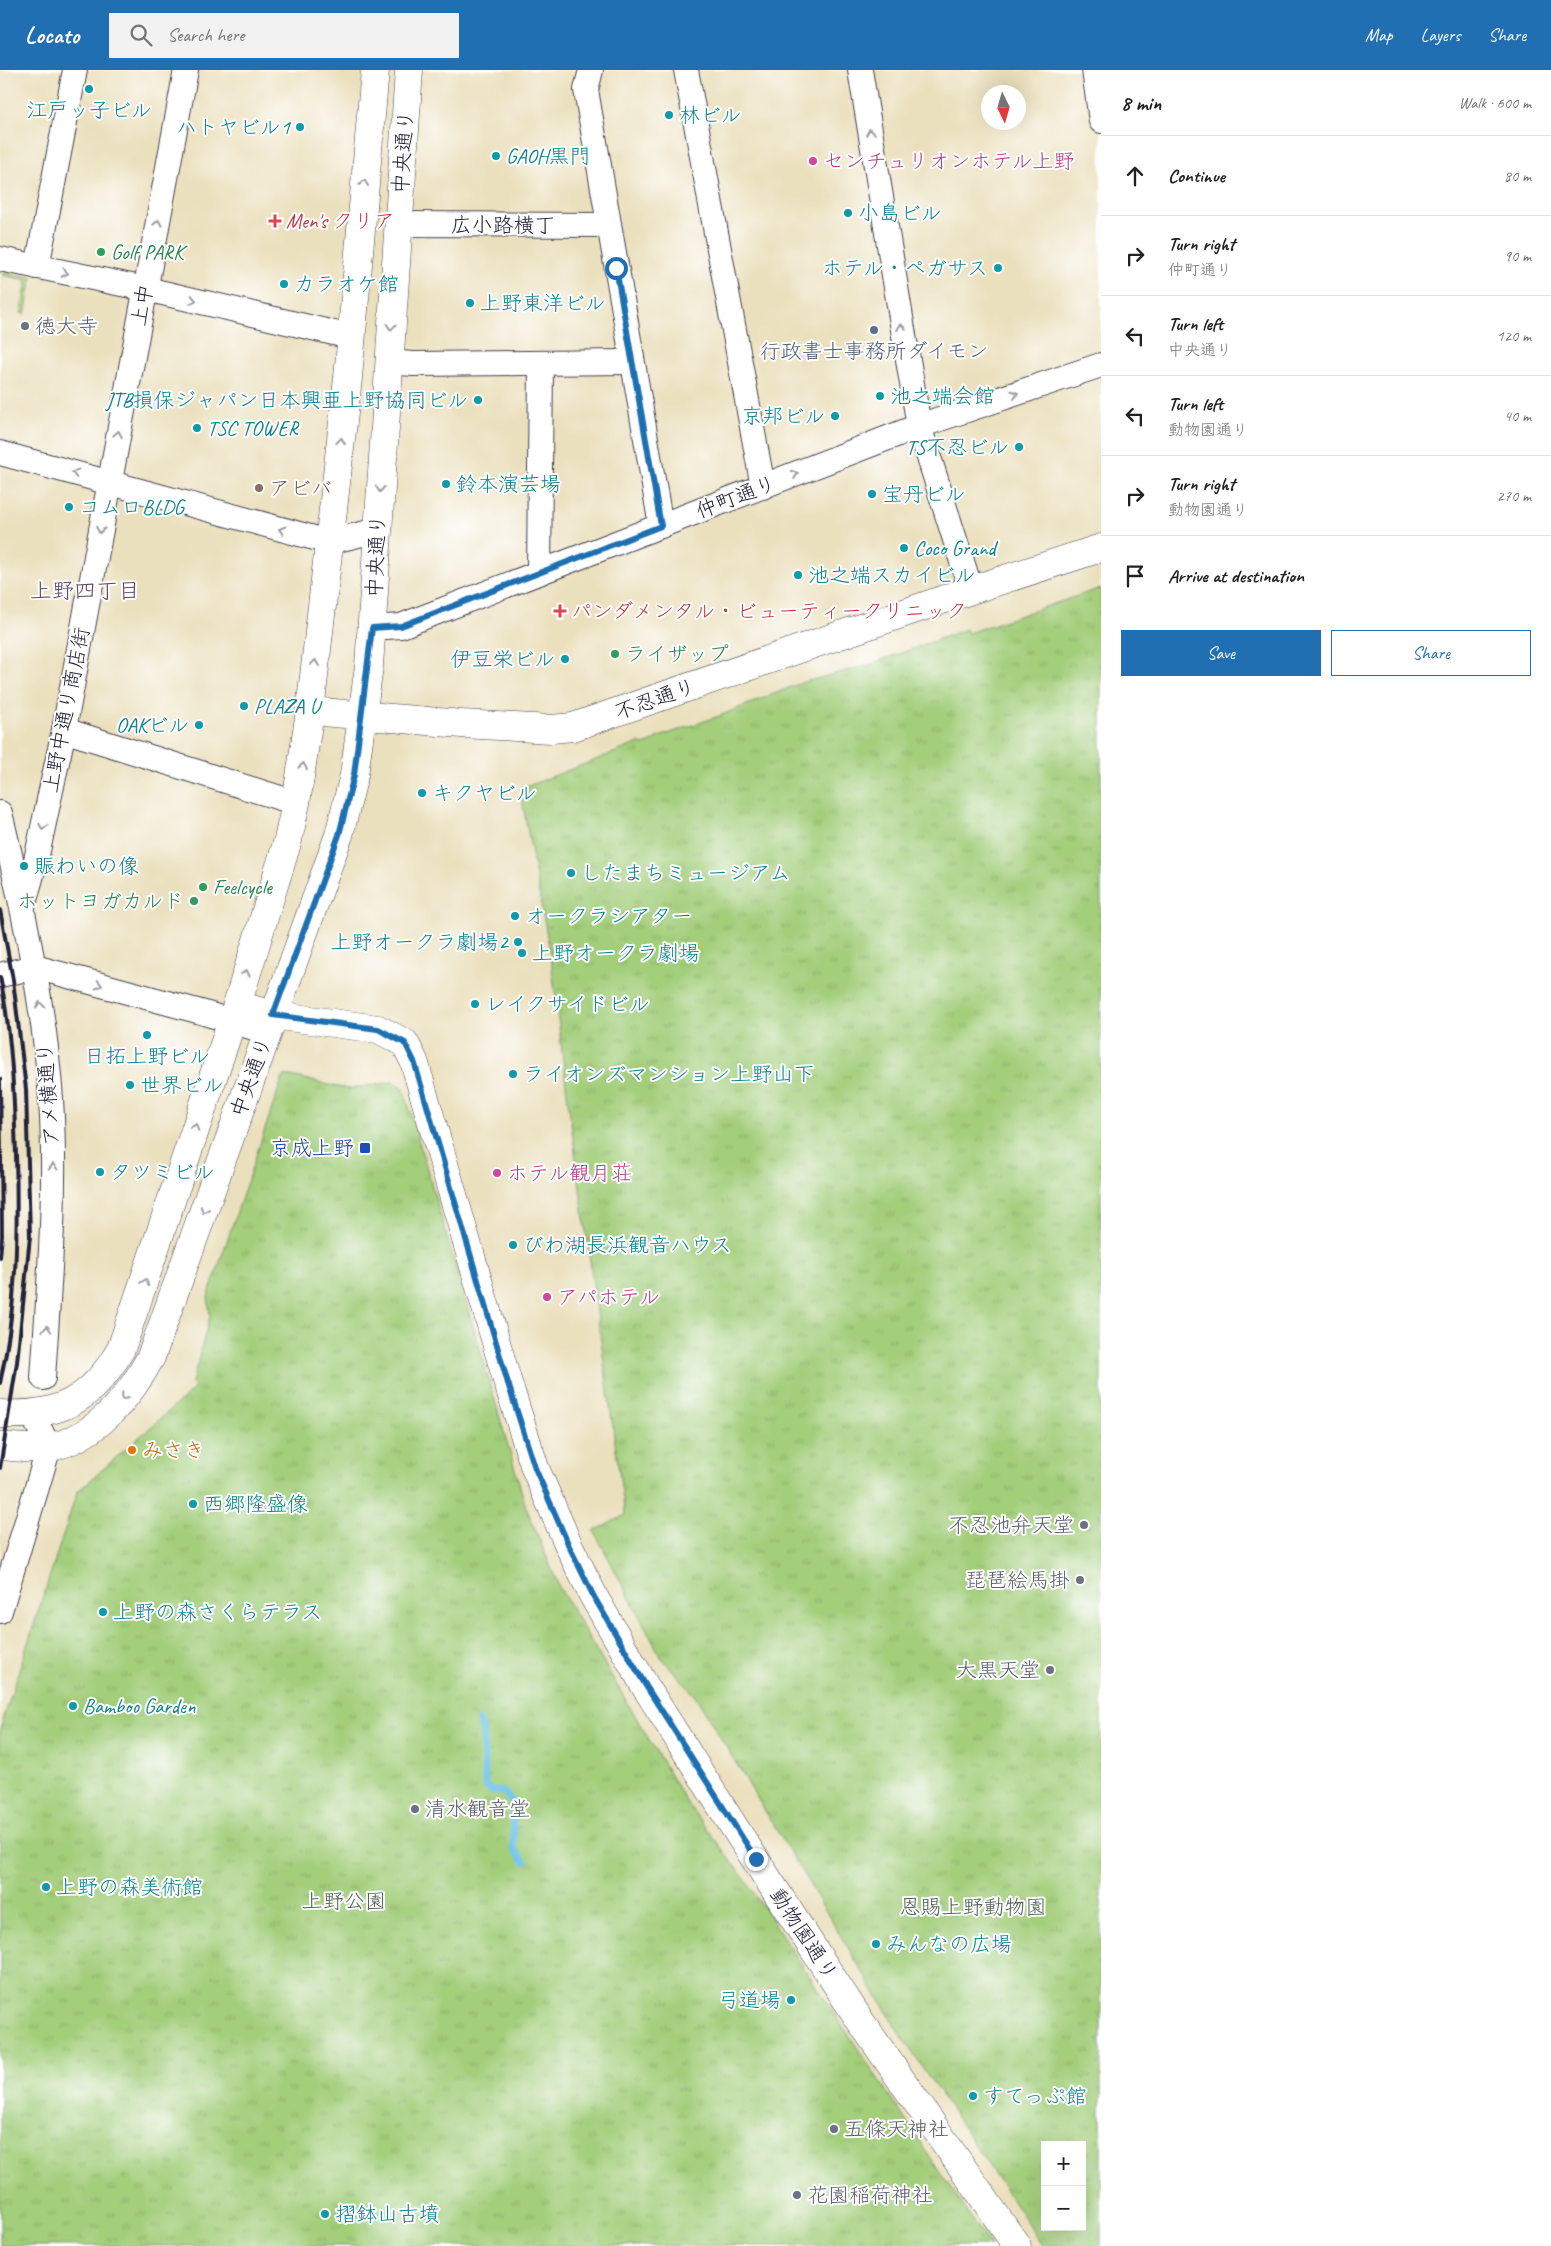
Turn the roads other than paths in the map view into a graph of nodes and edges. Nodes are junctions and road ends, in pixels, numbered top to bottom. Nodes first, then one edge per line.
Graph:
1 (75, 70) edge
2 (186, 70) edge
3 (375, 70) edge
4 (409, 70) edge
5 (591, 70) edge
6 (686, 70) edge
7 (860, 70) edge
8 (1094, 70) edge
9 (1101, 121) edge
10 (398, 224) junction
11 (609, 225) junction
12 (0, 259) edge
13 (37, 267) junction
14 (146, 289) junction
15 (351, 337) junction
16 (389, 362) junction
17 (632, 362) junction
18 (541, 364) junction
19 (1101, 365) edge
20 (919, 426) junction
21 (0, 454) edge
22 (109, 482) junction
23 (762, 487) junction
24 (661, 526) junction
25 (378, 530) junction
26 (329, 542) junction
27 (1101, 548) edge
28 (539, 573) junction
29 (971, 590) junction
30 (372, 628) junction
31 (310, 711) junction
32 (363, 717) junction
33 (64, 730) junction
34 (296, 803) junction
35 (0, 813) edge
36 (23, 907) junction
37 (35, 968) junction
38 (0, 975) edge
39 (235, 1013) junction
40 (270, 1024) junction
41 (44, 1378) dead end
42 (0, 1414) edge
43 (32, 1414) junction
44 (0, 1446) edge
45 (49, 1447) junction
46 (0, 1611) edge
47 (1017, 2246) edge

1 - 13 street
14 -> 2 street, 上中
15 -> 3 main road, 中央通り
4 - 10 main road, 中央通り
5 - 11 street
6 - 23 street
20 -> 7 street
8 - 9 street
10 - 11 street, 広小路横丁
10 -> 16 main road, 中央通り
11 - 17 street
12 - 13 street
13 -> 14 street
14 -> 15 street
22 -> 14 street, 上中
26 -> 15 main road, 中央通り
16 - 18 street
16 -> 25 main road, 中央通り
17 - 18 street
17 - 24 street
18 - 28 street
20 -> 19 street, 仲町通り
23 -> 20 street, 仲町通り
20 - 29 street
22 -> 21 street
26 -> 22 street
22 -> 33 street, 上野中通り商店街
23 - 24 street, 仲町通り
24 - 28 street, 仲町通り
25 - 26 street
25 - 30 main road, 中央通り
31 -> 26 main road, 中央通り
27 - 29 main road, 不忍通り
28 - 30 street, 仲町通り
29 - 32 main road, 不忍通り
30 - 32 main road, 中央通り
31 - 32 main road, 不忍通り
34 -> 31 main road, 中央通り
32 - 40 main road, 中央通り
33 - 34 street
33 -> 36 street, 上野中通り商店街
39 -> 34 main road, 中央通り
35 - 36 street, アメ横通り
36 - 37 street, アメ横通り
37 - 38 street
37 -> 39 street
41 -> 37 street, アメ横通り
39 - 40 main road, 動物園通り
43 -> 39 main road, 中央通り
40 -> 45 main road, 中央通り
40 - 47 main road, 動物園通り
42 - 43 main road, 中央通り
43 - 45 street
44 - 45 main road, 中央通り
45 - 46 street

